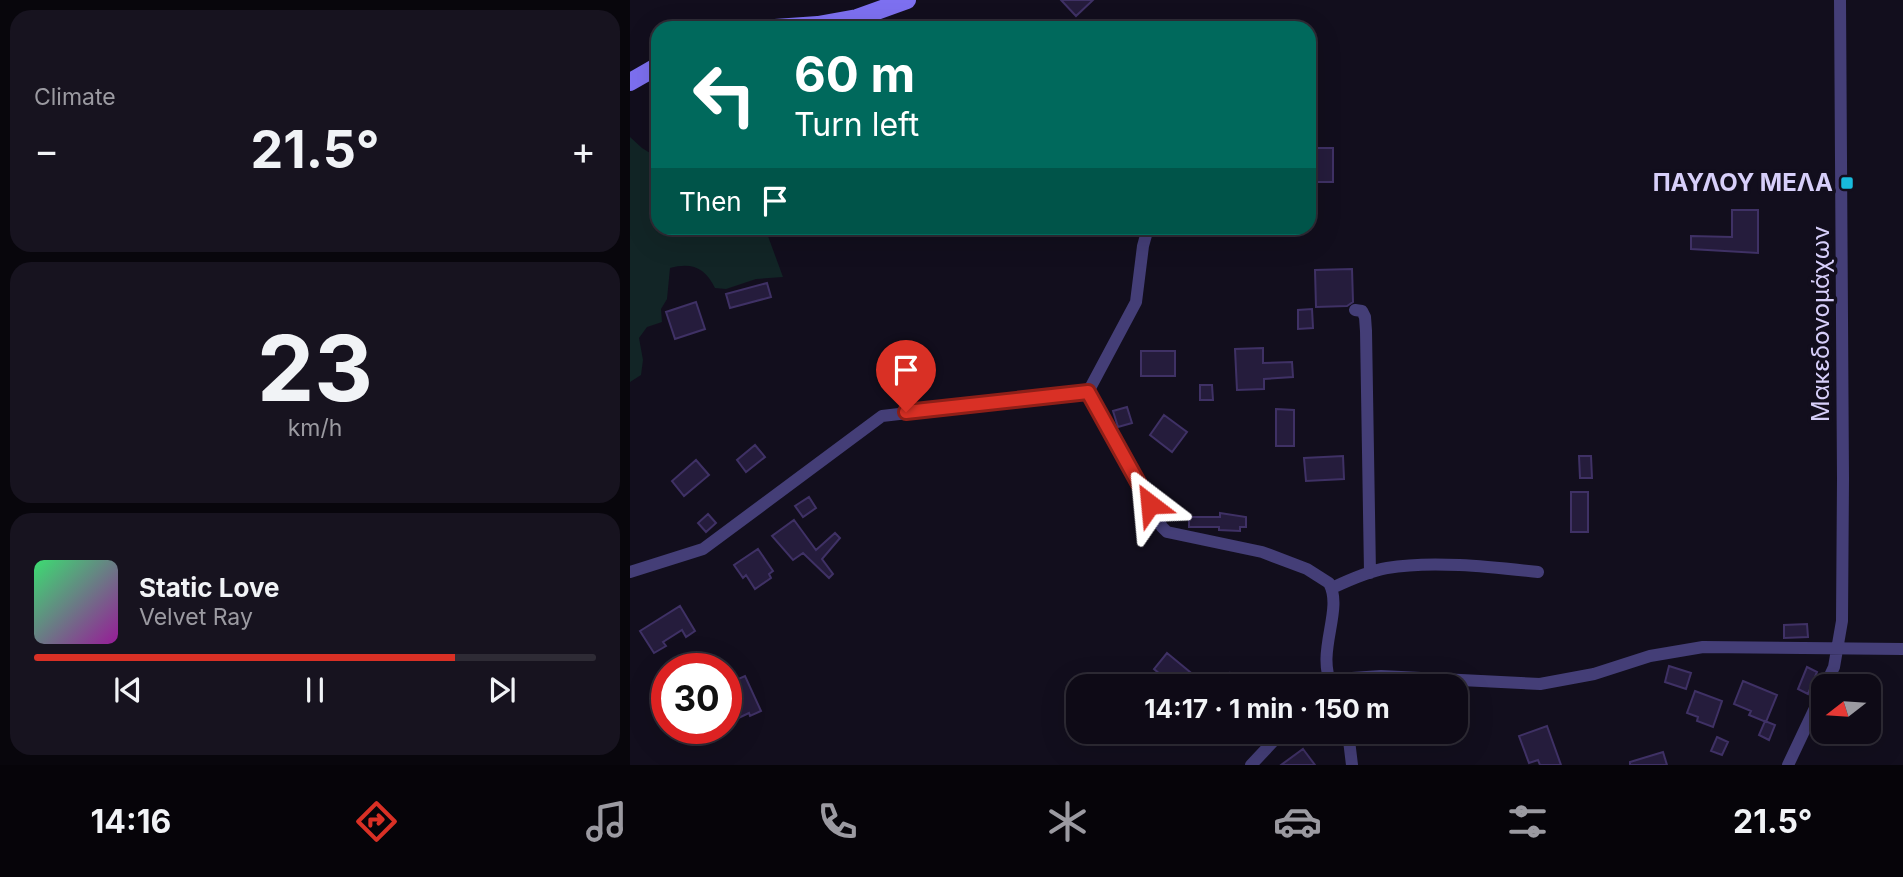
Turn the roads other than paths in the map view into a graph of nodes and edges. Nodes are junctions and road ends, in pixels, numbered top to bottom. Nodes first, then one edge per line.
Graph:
1 (907, 0) edge
2 (1840, 0) edge
3 (840, 21) edge
4 (651, 70) edge
5 (630, 82) edge
6 (1146, 235) edge
7 (1356, 310) dead end
8 (1088, 392) junction
9 (630, 572) edge
10 (1538, 572) dead end
11 (1370, 573) junction
12 (1332, 588) junction
13 (1839, 647) junction
14 (1903, 649) edge
15 (1328, 674) edge
16 (1831, 674) edge
17 (1468, 680) edge
18 (1811, 716) edge
19 (1271, 744) edge
20 (1349, 744) edge
21 (1251, 765) edge
22 (1352, 765) edge
23 (1788, 765) edge

1 - 3 street
2 - 13 street, Μακεδονομάχων
4 - 5 street
6 - 8 street
7 - 11 street
8 - 9 street
8 - 12 street
10 - 11 street
11 - 12 street
12 - 15 street
13 - 14 street
13 - 16 street, Μακεδονομάχων
13 - 17 street
18 - 23 street, Μακεδονομάχων
19 - 21 street
20 - 22 street

